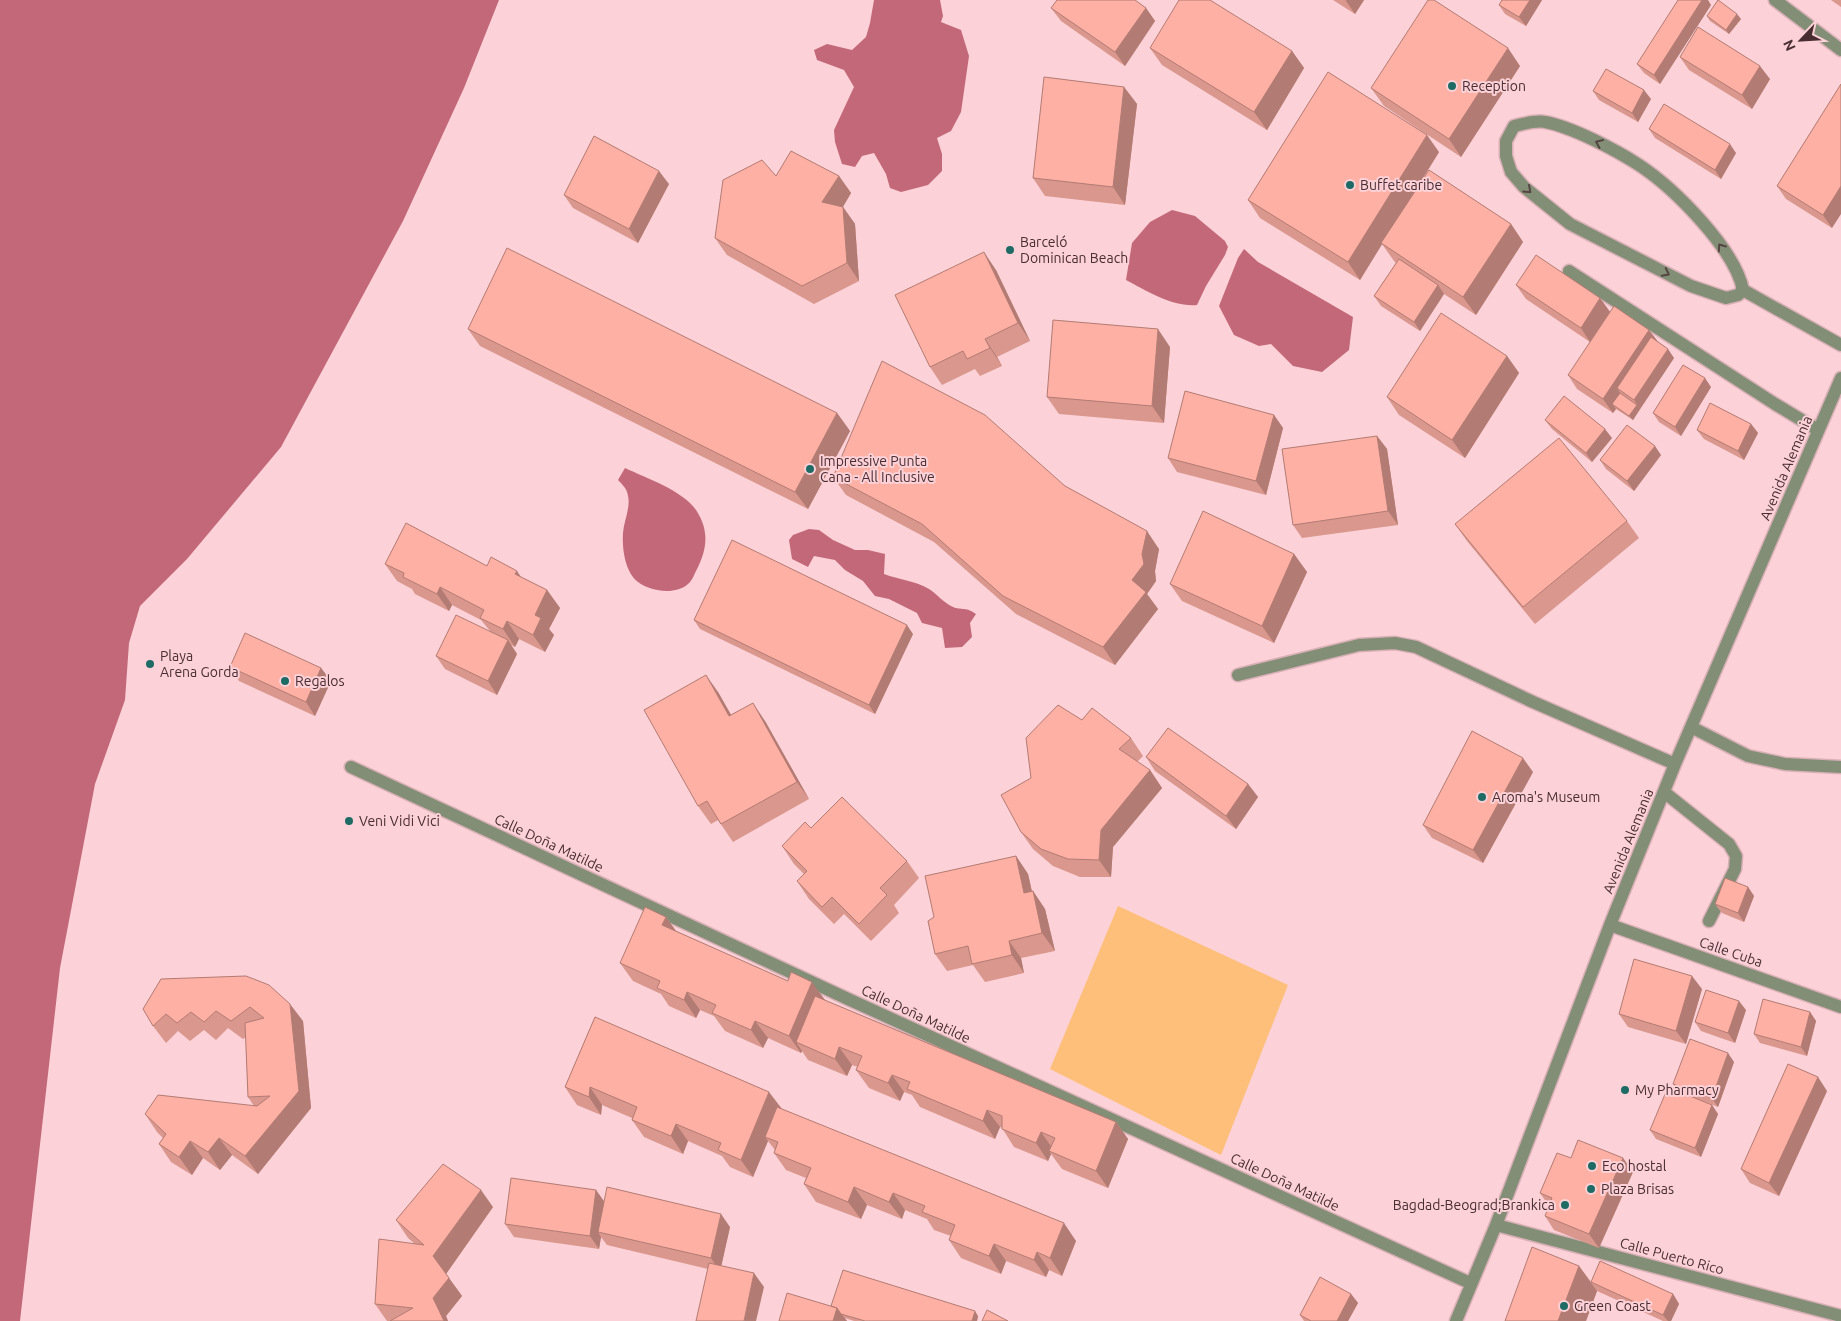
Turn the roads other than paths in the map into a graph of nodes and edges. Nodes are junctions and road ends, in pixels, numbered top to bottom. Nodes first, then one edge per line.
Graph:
1 (1775, 0) edge
2 (1841, 50) edge
3 (1569, 271) dead end
4 (1743, 290) junction
5 (1841, 345) edge
6 (1841, 378) edge
7 (1818, 430) junction
8 (1238, 675) dead end
9 (1691, 728) junction
10 (1675, 764) junction
11 (351, 767) dead end
12 (1841, 767) edge
13 (1664, 792) junction
14 (1709, 920) dead end
15 (1610, 925) junction
16 (1841, 1006) edge
17 (1496, 1225) junction
18 (1470, 1283) junction
19 (1841, 1316) edge
20 (1456, 1321) edge

1 - 2 street
3 - 7 street
4 -> 4 street
4 - 5 street
6 - 7 street, Avenida Alemania
7 - 9 street, Avenida Alemania
8 - 10 street
9 - 10 street, Avenida Alemania
9 - 12 street
10 - 13 street, Avenida Alemania
11 - 18 street, Calle Doña Matilde
13 - 14 street
13 - 15 street, Avenida Alemania
15 - 16 street, Calle Cuba
15 - 17 street, Avenida Alemania
17 - 18 street, Avenida Alemania
17 - 19 street, Calle Puerto Rico
18 - 20 street, Avenida Alemania

